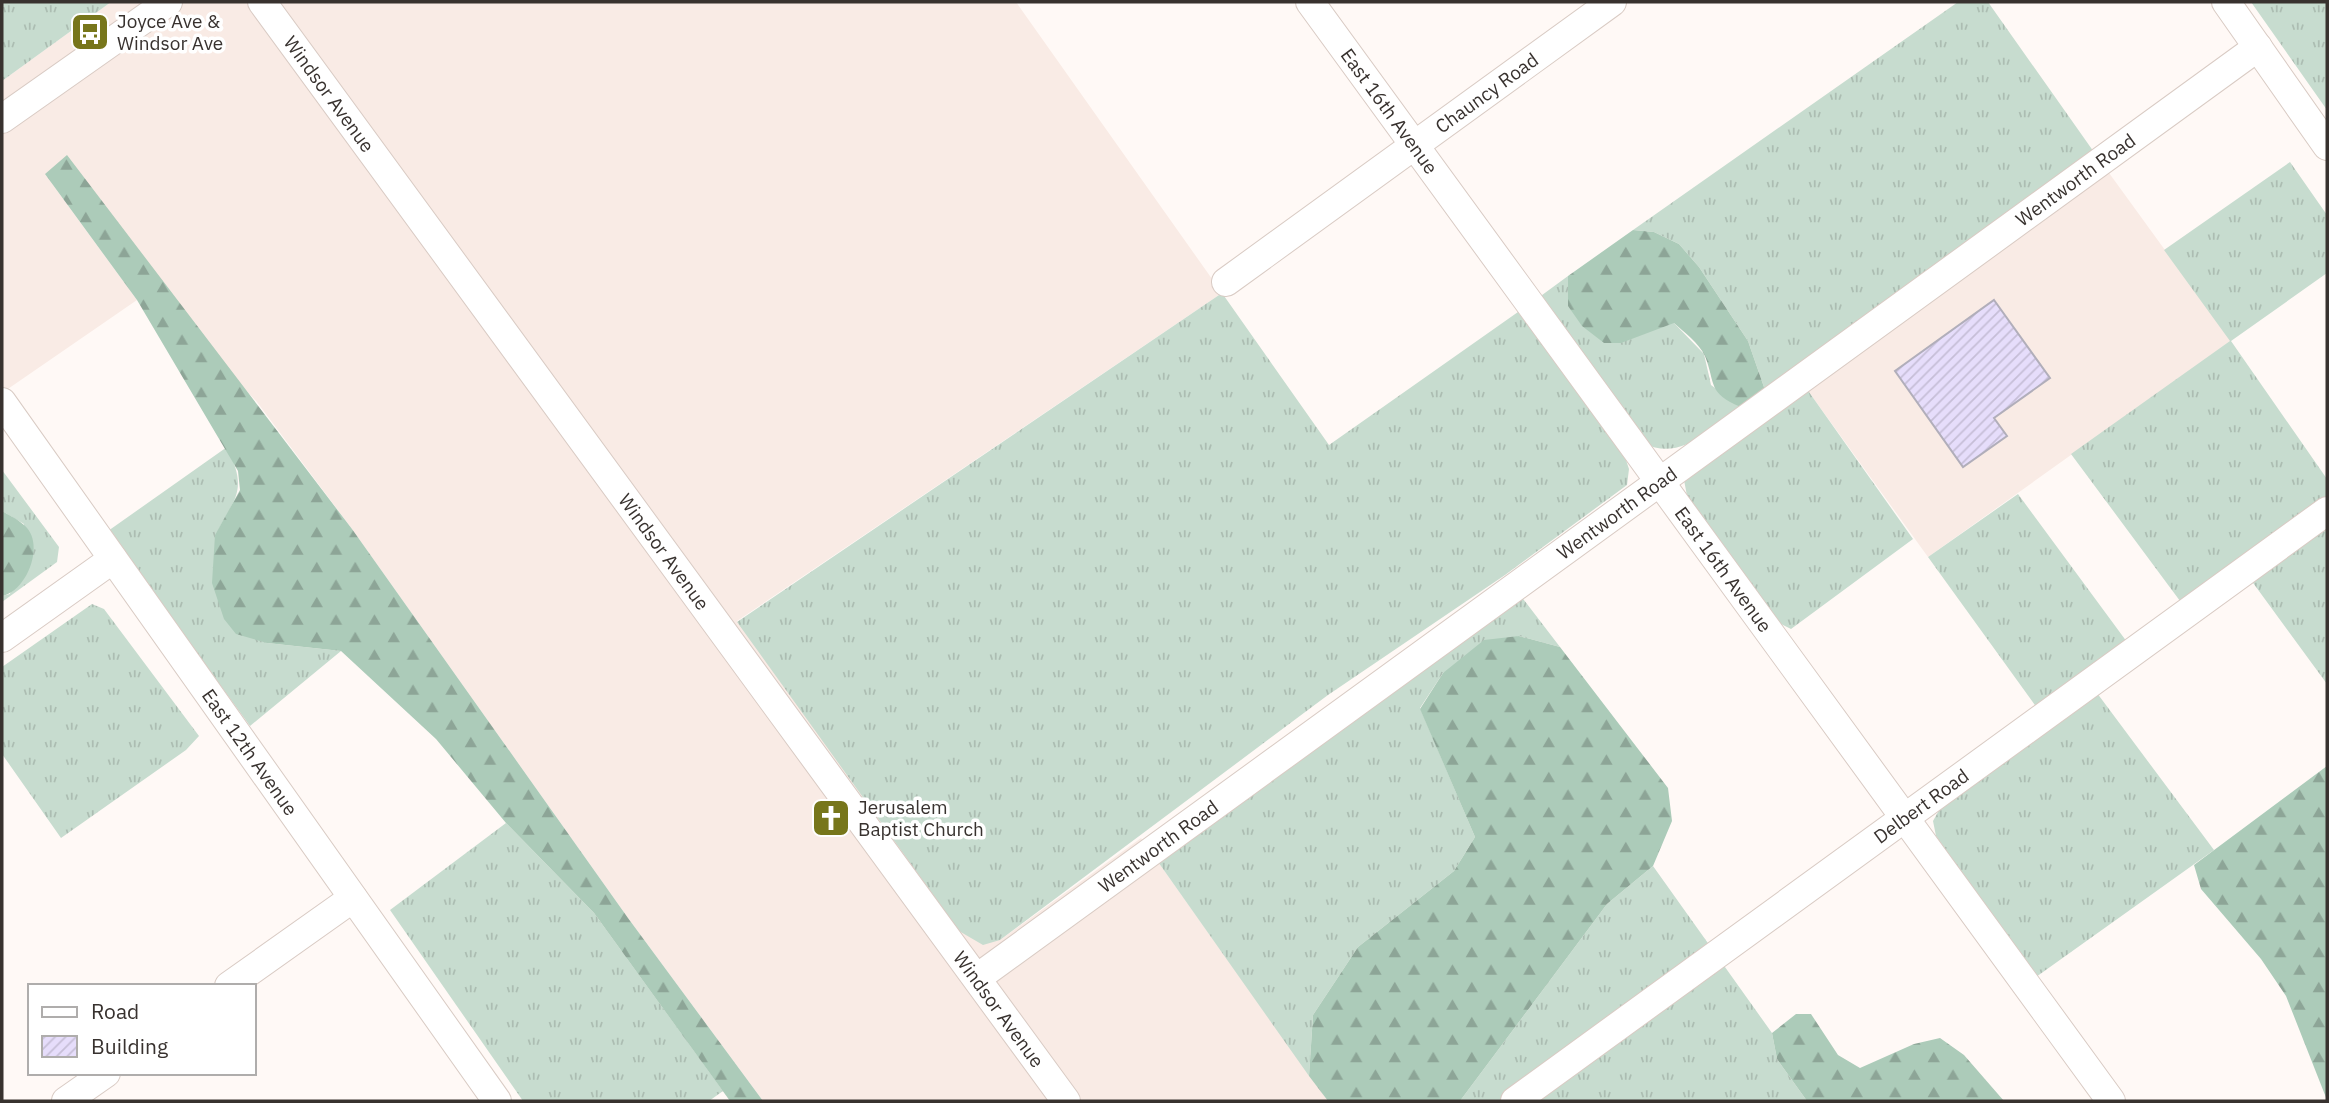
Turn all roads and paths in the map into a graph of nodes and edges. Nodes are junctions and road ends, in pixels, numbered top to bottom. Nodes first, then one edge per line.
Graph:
1 (168, 2) edge
2 (262, 2) edge
3 (1310, 2) edge
4 (1612, 2) edge
5 (2226, 2) edge
6 (2258, 47) junction
7 (2, 119) edge
8 (1415, 145) junction
9 (2327, 146) edge
10 (1226, 282) dead end
11 (2, 402) edge
12 (1660, 482) junction
13 (2327, 511) edge
14 (113, 559) junction
15 (2, 638) edge
16 (1905, 819) junction
17 (353, 898) junction
18 (976, 978) junction
19 (232, 984) edge
20 (103, 1075) edge
21 (66, 1101) edge
22 (497, 1101) edge
23 (1066, 1101) edge
24 (1515, 1101) edge
25 (2111, 1101) edge

1 - 7 street
2 - 18 street, Windsor Avenue
3 - 8 street, East 16th Avenue
4 - 8 street, Chauncy Road
5 - 6 street
6 - 9 street
6 - 12 street, Wentworth Road
8 - 10 street, Chauncy Road
8 - 12 street, East 16th Avenue
11 - 14 street, East 12th Avenue
12 - 16 street, East 16th Avenue
12 - 18 street, Wentworth Road
13 - 16 street, Delbert Road
14 - 15 street
14 - 17 street, East 12th Avenue
16 - 24 street, Delbert Road
16 - 25 street, East 16th Avenue
17 - 19 street
17 - 22 street, East 12th Avenue
18 - 23 street, Windsor Avenue
20 - 21 street

